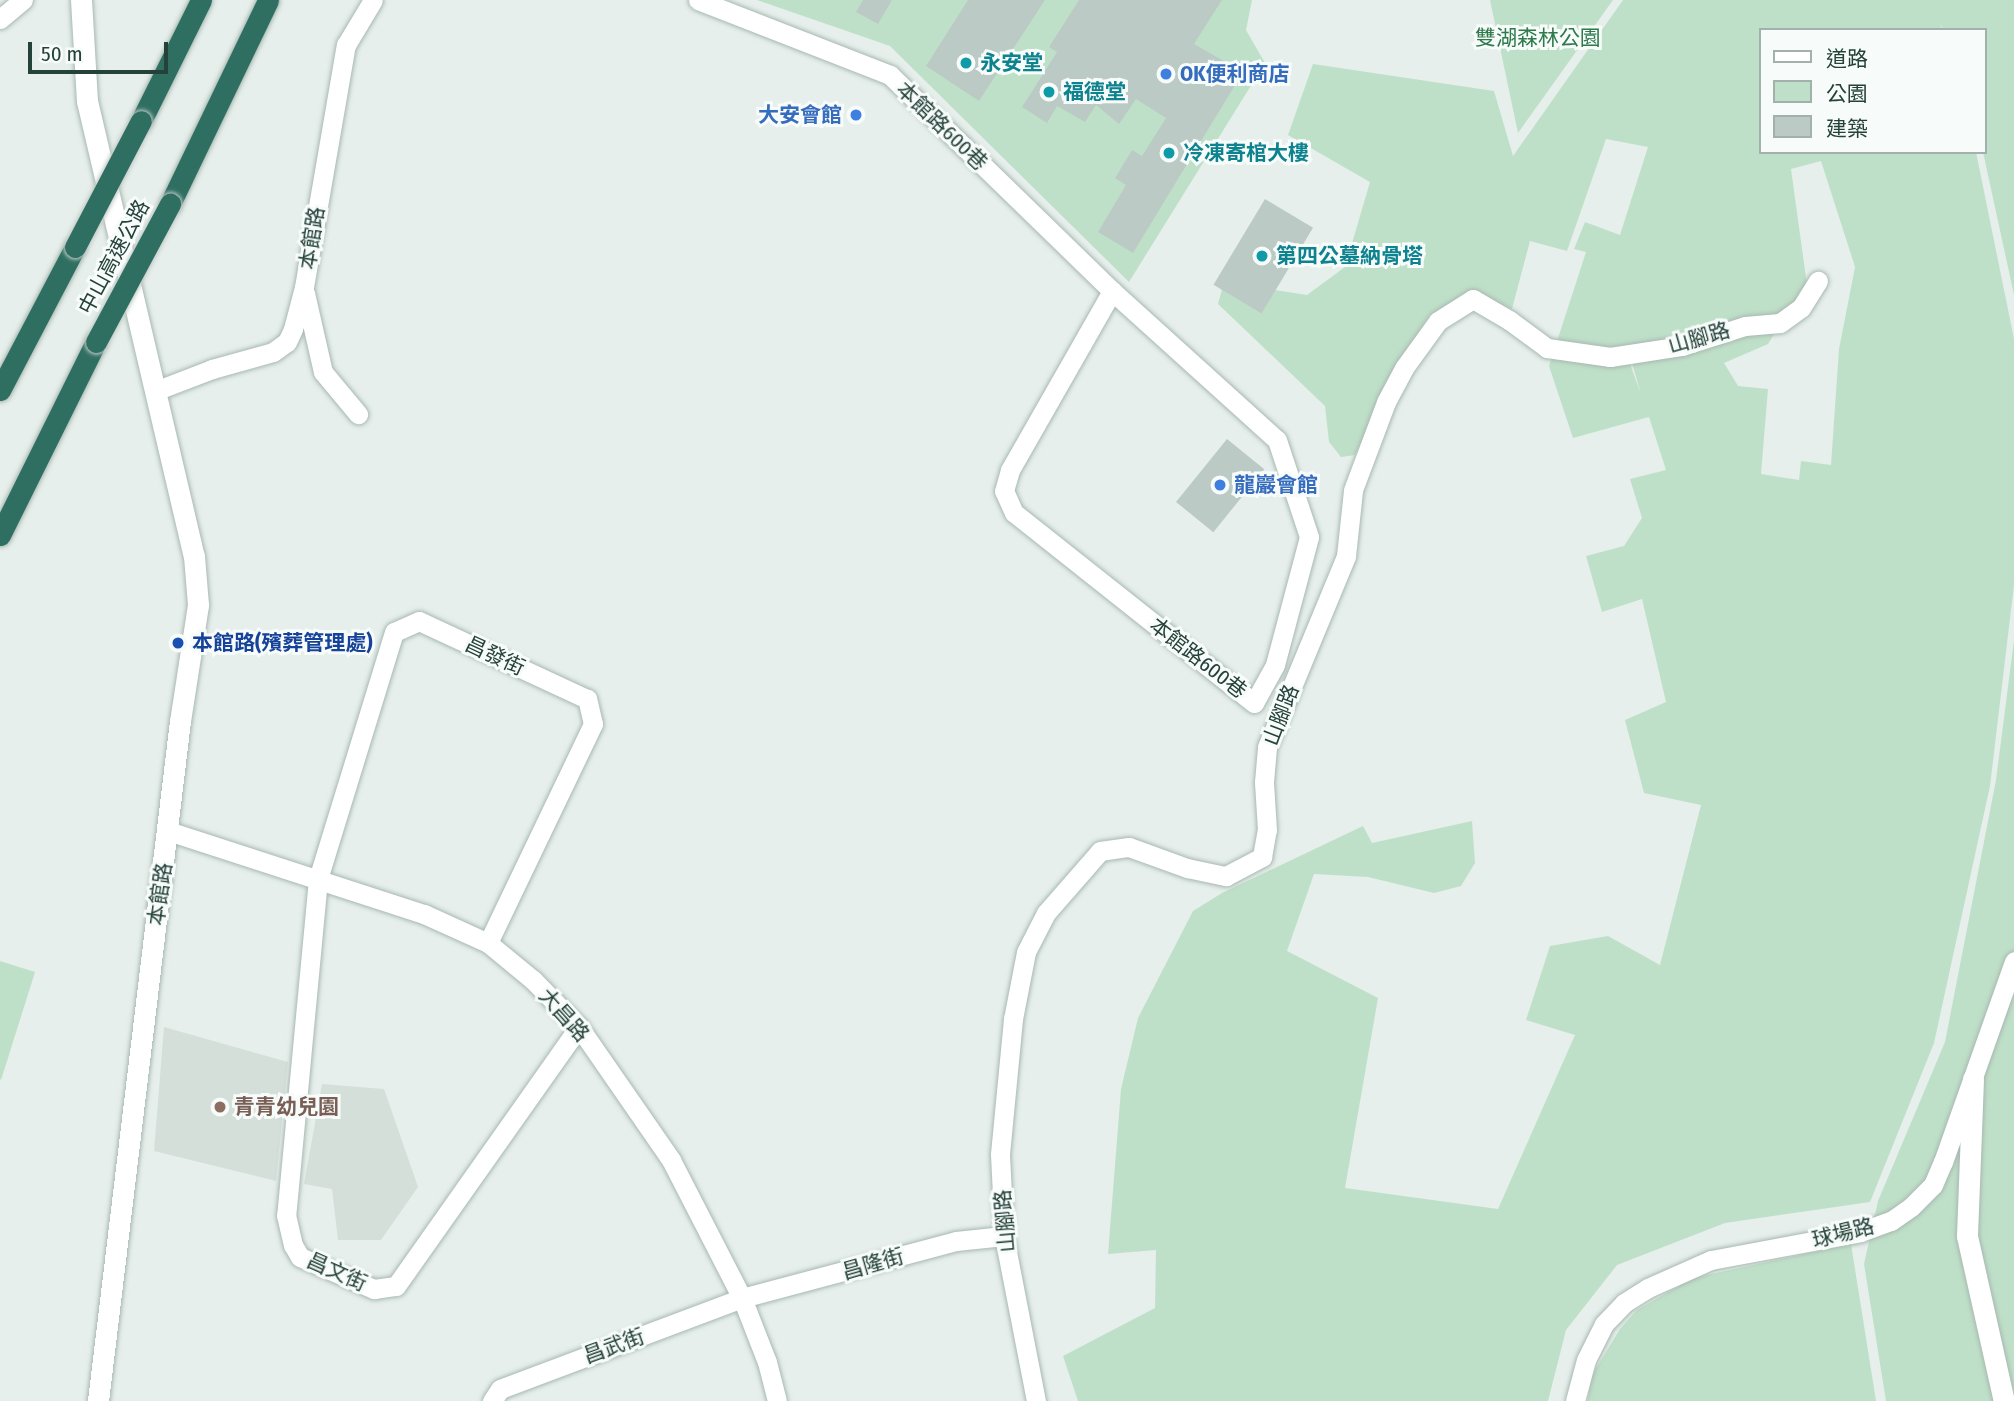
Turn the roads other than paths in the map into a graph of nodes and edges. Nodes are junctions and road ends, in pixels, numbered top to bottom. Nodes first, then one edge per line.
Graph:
1 (23, 0) edge
2 (81, 0) edge
3 (201, 0) edge
4 (268, 0) edge
5 (373, 0) edge
6 (698, 0) edge
7 (0, 19) edge
8 (1818, 281) dead end
9 (304, 288) junction
10 (1112, 291) junction
11 (0, 390) edge
12 (155, 391) junction
13 (358, 414) dead end
14 (0, 535) edge
15 (169, 831) junction
16 (318, 879) junction
17 (488, 943) junction
18 (2014, 961) edge
19 (579, 1027) junction
20 (1973, 1079) junction
21 (1004, 1236) junction
22 (742, 1298) junction
23 (99, 1401) edge
24 (492, 1401) edge
25 (777, 1401) edge
26 (1036, 1401) edge
27 (1575, 1401) edge
28 (2004, 1401) edge

1 - 7 street
2 - 12 street, 本館路
3 - 11 highway, 中山高速公路, bridge
4 - 14 highway, 中山高速公路, bridge
5 - 9 street, 本館路
6 - 10 street, 本館路600巷
8 - 21 street, 山腳路
9 - 12 street, 本館路
9 - 13 street
10 - 10 street, 本館路600巷
12 - 15 street, 本館路
15 - 16 street, 大昌路
15 - 23 street, 本館路
16 - 17 street, 大昌路
16 - 17 street, 昌發街
16 - 19 street, 昌文街
17 - 19 street, 大昌路
18 - 20 street, 球場路
19 - 22 street, 大昌路
20 - 27 street, 球場路
20 - 28 street
21 - 22 street, 昌隆街
21 - 26 street, 山腳路
22 - 24 street, 昌武街
22 - 25 street, 大昌路

